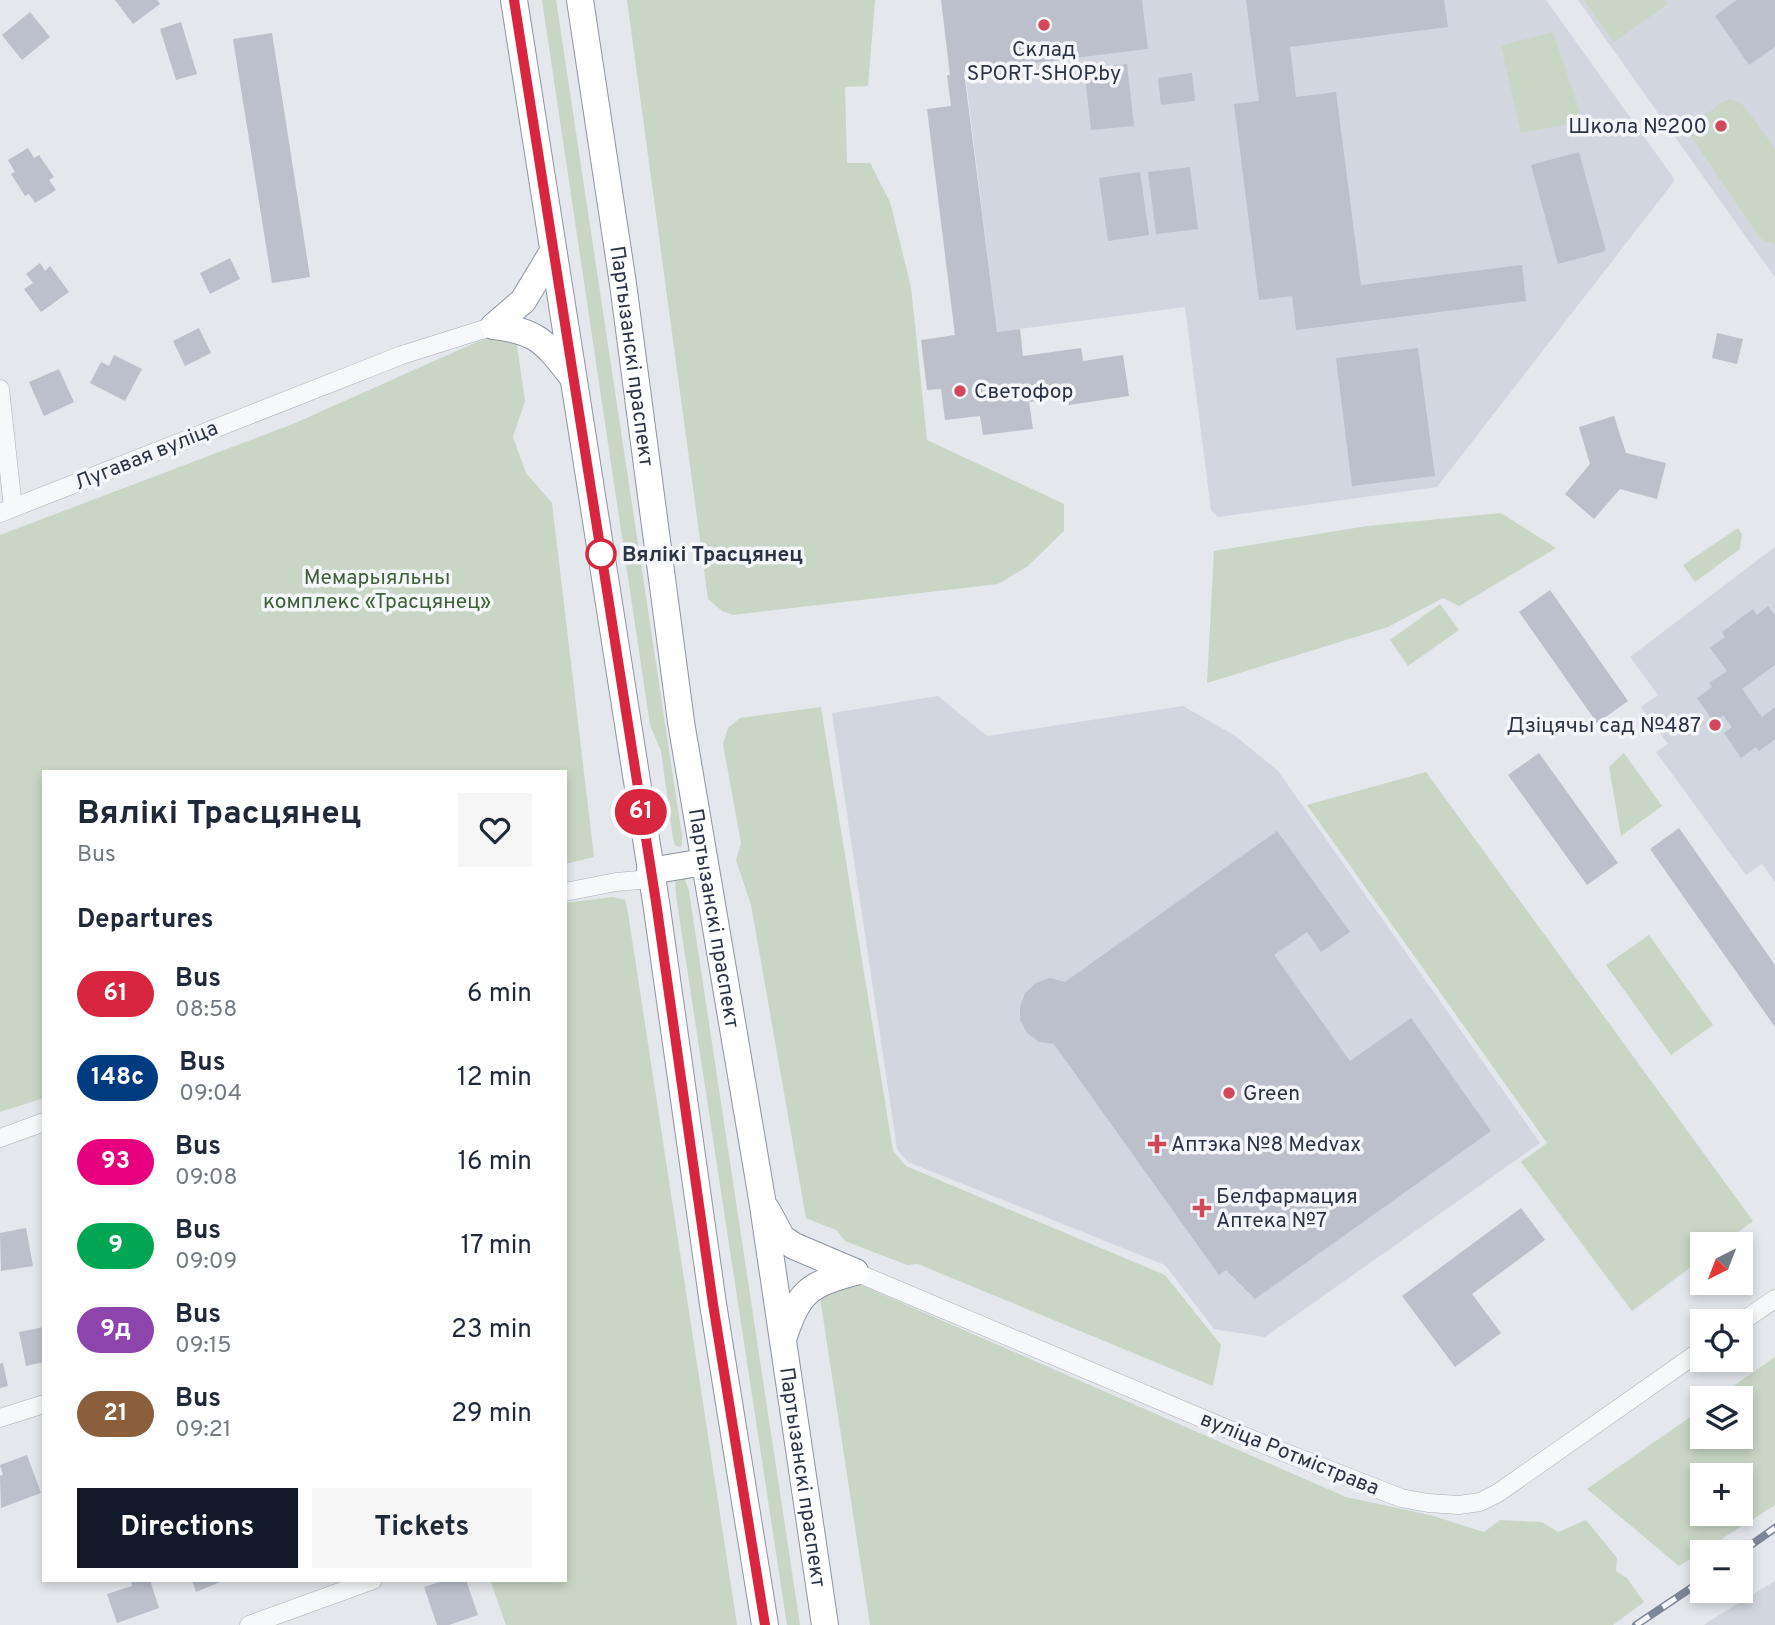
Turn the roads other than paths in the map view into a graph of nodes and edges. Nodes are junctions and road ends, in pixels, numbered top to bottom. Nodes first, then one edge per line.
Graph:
1 (514, 0) edge
2 (580, 0) edge
3 (552, 253) junction
4 (494, 326) junction
5 (572, 377) junction
6 (0, 389) edge
7 (7, 511) edge
8 (704, 862) junction
9 (651, 875) junction
10 (567, 892) edge
11 (42, 1123) edge
12 (0, 1138) edge
13 (762, 1199) junction
14 (856, 1272) junction
15 (1775, 1299) edge
16 (1753, 1314) edge
17 (782, 1341) junction
18 (1690, 1358) edge
19 (42, 1405) edge
20 (0, 1418) edge
21 (367, 1582) edge
22 (249, 1625) edge
23 (765, 1625) edge
24 (825, 1625) edge

1 - 3 highway
2 - 8 highway, Партызанскі праспект
3 - 4 highway
3 - 5 highway
4 - 5 highway
4 - 7 street, Лугавая вуліца
5 - 9 highway
6 - 7 street, Лугавая вуліца
8 - 9 highway
8 - 13 highway, Партызанскі праспект
9 - 10 street
9 - 23 highway
11 - 12 street
13 - 14 highway
13 - 17 highway, Партызанскі праспект
14 - 17 highway
14 - 18 street, вуліца Ротмістрава
15 - 16 street
17 - 24 highway, Партызанскі праспект
19 - 20 street
21 - 22 street

